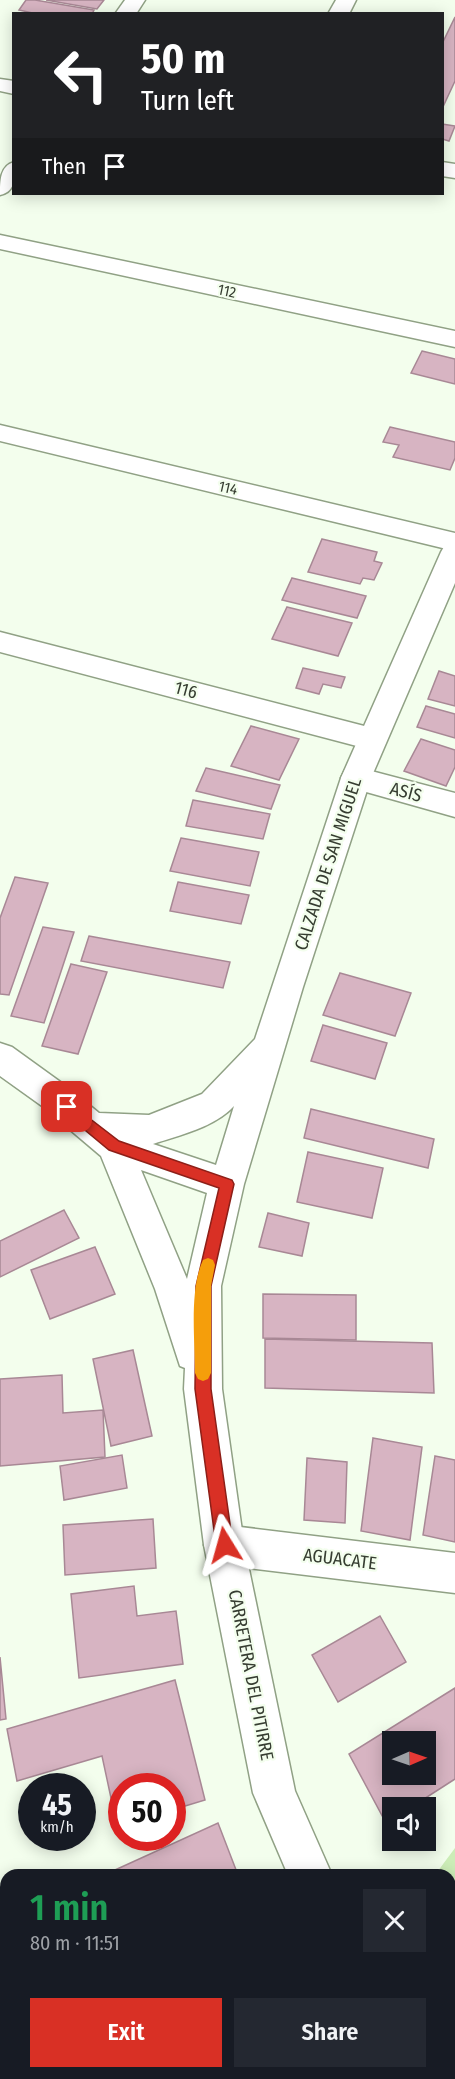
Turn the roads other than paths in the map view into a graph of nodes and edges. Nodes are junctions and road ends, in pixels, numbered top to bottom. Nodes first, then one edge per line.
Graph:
1 (12, 172) edge
2 (0, 188) edge
3 (0, 242) edge
4 (455, 339) edge
5 (0, 433) edge
6 (455, 542) edge
7 (455, 552) edge
8 (0, 642) edge
9 (372, 739) junction
10 (356, 778) junction
11 (455, 805) edge
12 (270, 1043) junction
13 (0, 1057) edge
14 (104, 1137) junction
15 (227, 1184) junction
16 (203, 1389) junction
17 (225, 1545) junction
18 (455, 1573) edge
19 (307, 1869) edge

1 - 2 main road
3 - 4 main road, 112
5 - 6 main road, 114
7 - 9 main road, CALZADA DE SAN MIGUEL
8 - 9 main road, 116
9 - 10 main road, CALZADA DE SAN MIGUEL
10 - 11 main road, ASÍS
10 - 12 main road, CALZADA DE SAN MIGUEL
12 - 14 main road
12 - 15 main road, CALZADA DE SAN MIGUEL
13 - 14 main road
14 - 15 main road
14 - 16 main road
15 - 16 main road, CARRETERA DEL PITIRRE
16 - 17 main road, CARRETERA DEL PITIRRE
17 - 18 main road, AGUACATE
17 - 19 main road, CARRETERA DEL PITIRRE

